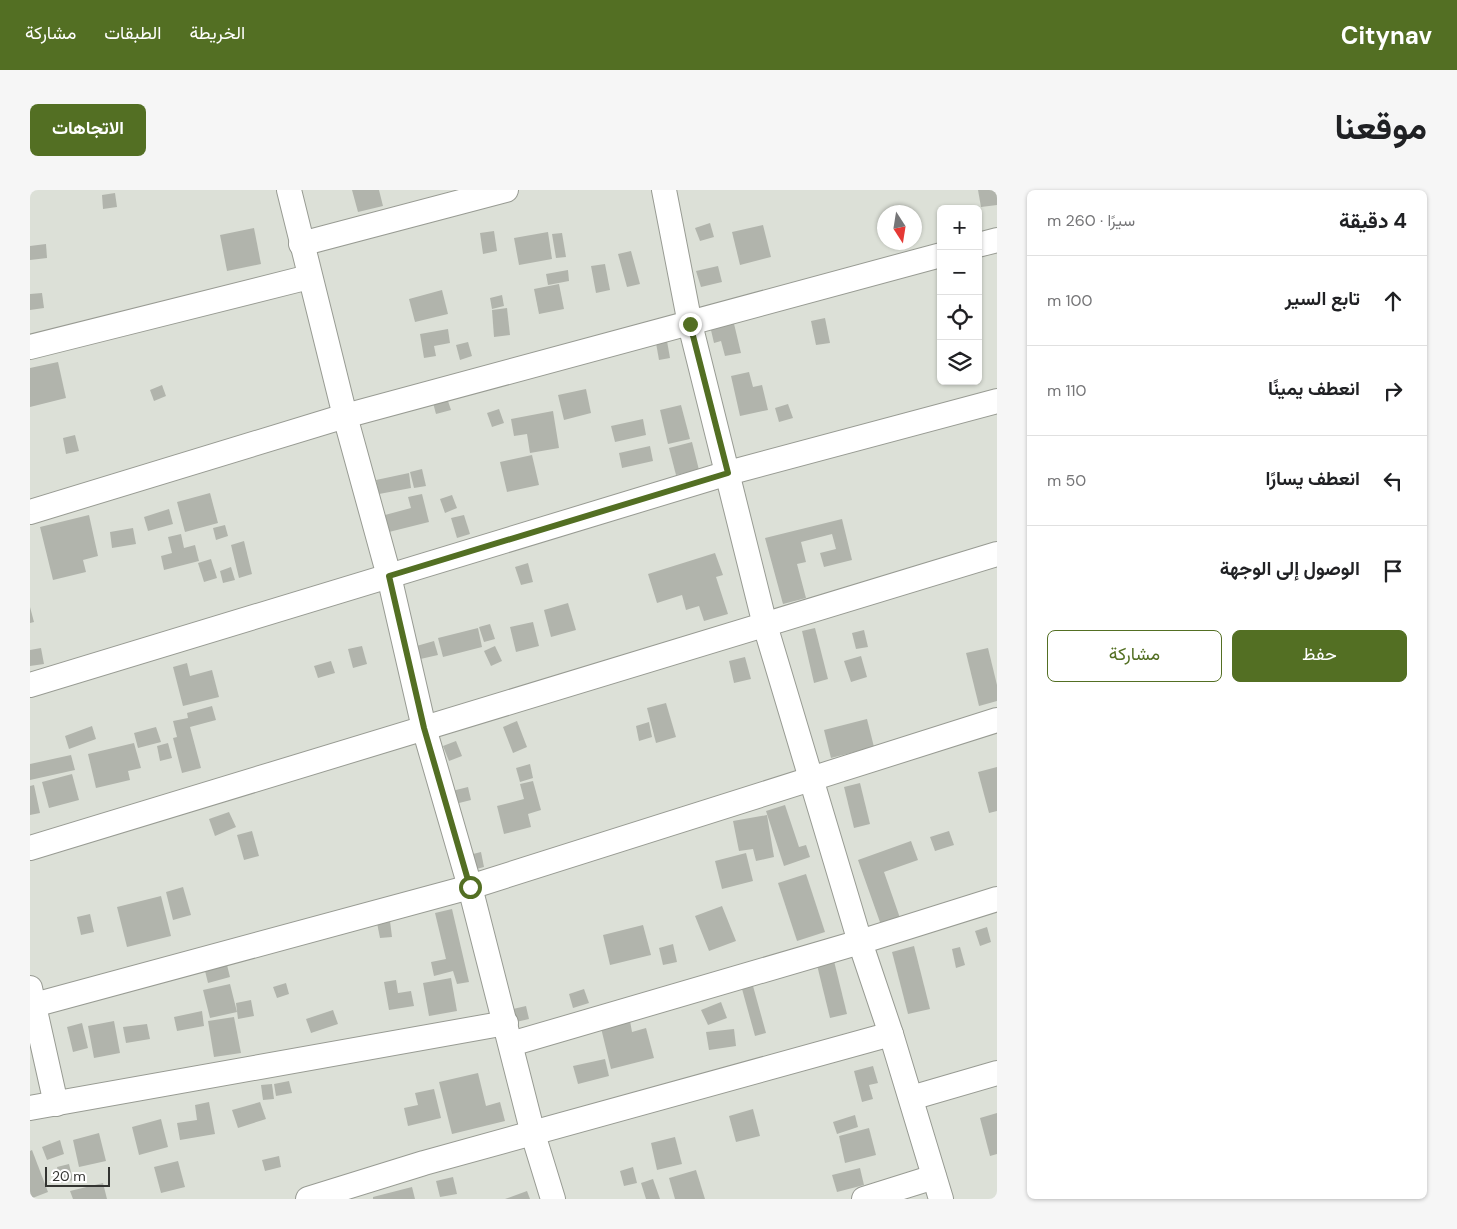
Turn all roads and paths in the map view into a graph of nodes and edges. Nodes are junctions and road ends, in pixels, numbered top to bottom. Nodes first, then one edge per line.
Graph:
1 (289, 190) edge
2 (506, 190) edge
3 (664, 190) edge
4 (997, 240) edge
5 (301, 244) junction
6 (982, 244) edge
7 (937, 257) edge
8 (309, 278) junction
9 (690, 324) junction
10 (30, 347) edge
11 (997, 401) edge
12 (345, 416) junction
13 (728, 473) junction
14 (30, 512) edge
15 (997, 554) edge
16 (389, 576) junction
17 (765, 625) junction
18 (30, 685) edge
19 (997, 720) edge
20 (424, 728) junction
21 (812, 778) junction
22 (30, 848) edge
23 (470, 887) junction
24 (997, 898) edge
25 (860, 942) junction
26 (32, 997) edge
27 (508, 1033) junction
28 (891, 1034) junction
29 (997, 1073) edge
30 (912, 1098) junction
31 (56, 1104) junction
32 (30, 1108) edge
33 (533, 1134) junction
34 (934, 1177) junction
35 (308, 1199) edge
36 (553, 1199) edge
37 (864, 1199) edge
38 (942, 1199) edge

1 - 5 street
2 - 5 street
3 - 9 street
4 - 6 street
5 - 8 street
7 - 9 street
8 - 10 street
8 - 12 street
9 - 12 street
9 - 13 street
11 - 13 street
12 - 14 street
12 - 16 street
13 - 16 street
13 - 17 street
15 - 17 street
16 - 18 street
16 - 20 street
17 - 20 street
17 - 21 street
19 - 21 street
20 - 22 street
20 - 23 street
21 - 23 street
21 - 25 street
23 - 26 street
23 - 27 street
24 - 25 street
25 - 27 street
25 - 28 street
26 - 31 street
27 - 31 street
27 - 33 street
28 - 30 street
28 - 33 street
29 - 30 street
30 - 34 street
31 - 32 street
33 - 35 street
33 - 36 street
34 - 37 street
34 - 38 street

